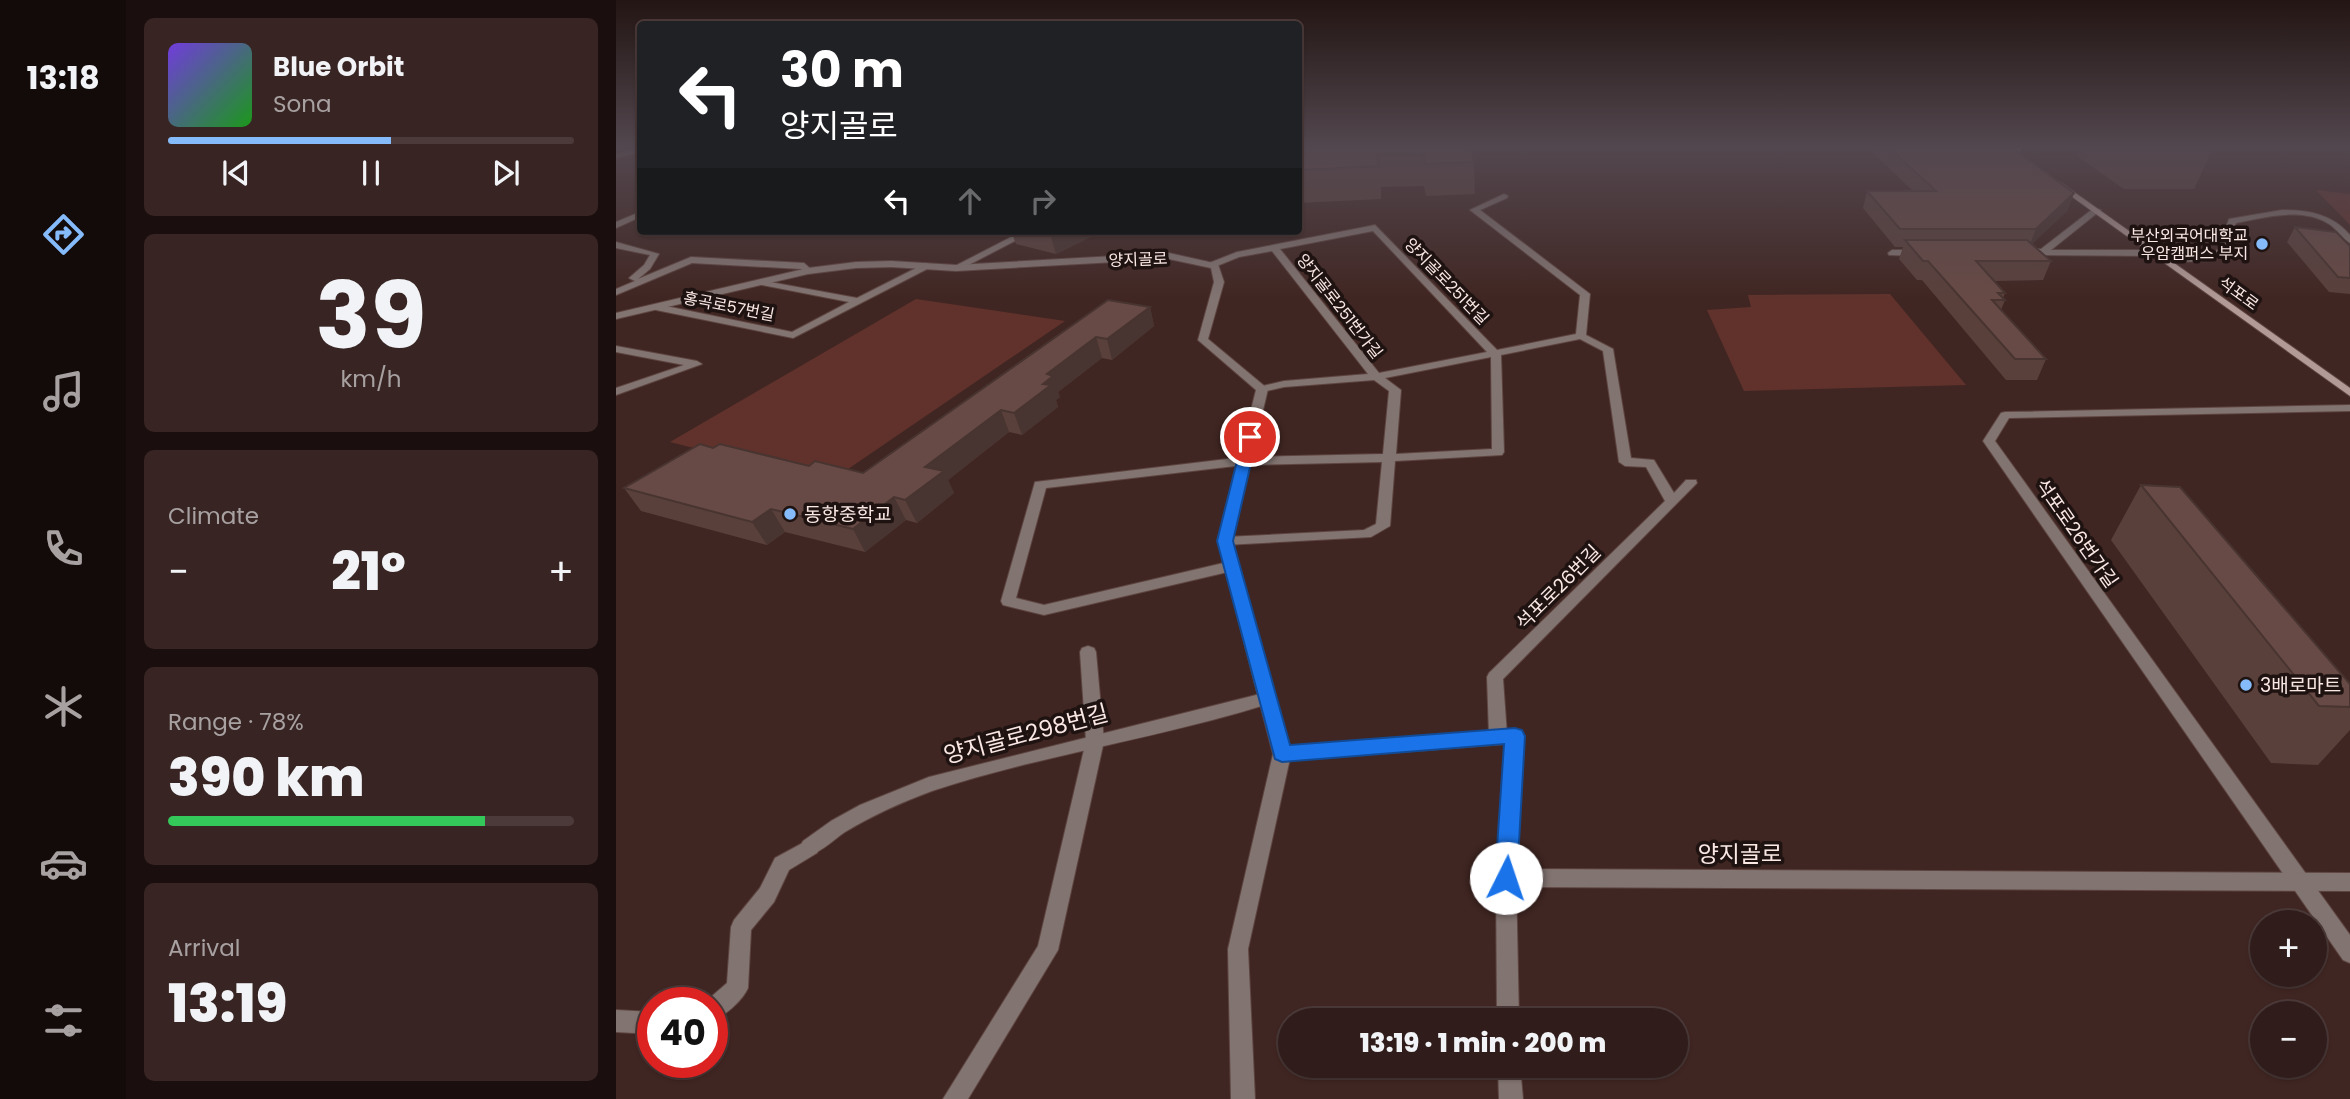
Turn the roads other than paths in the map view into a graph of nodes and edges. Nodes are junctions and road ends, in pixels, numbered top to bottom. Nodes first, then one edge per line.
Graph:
1 (1501, 197) edge
2 (2079, 197) edge
3 (2097, 210) junction
4 (637, 215) edge
5 (616, 225) edge
6 (1022, 235) edge
7 (2350, 240) edge
8 (616, 245) edge
9 (1274, 248) junction
10 (2045, 251) junction
11 (2017, 252) edge
12 (1892, 253) dead end
13 (1934, 253) edge
14 (2161, 256) junction
15 (926, 265) junction
16 (1212, 265) junction
17 (956, 268) junction
18 (808, 271) junction
19 (762, 282) junction
20 (618, 290) edge
21 (859, 301) junction
22 (656, 307) junction
23 (616, 316) edge
24 (1581, 336) junction
25 (616, 349) edge
26 (1496, 355) junction
27 (1376, 377) junction
28 (1262, 389) junction
29 (616, 392) edge
30 (2350, 393) edge
31 (2350, 408) edge
32 (1389, 458) junction
33 (1244, 461) junction
34 (1691, 483) dead end
35 (1672, 501) junction
36 (1225, 541) junction
37 (1232, 566) junction
38 (1088, 652) dead end
39 (1268, 698) junction
40 (1498, 735) junction
41 (1095, 741) junction
42 (1282, 754) junction
43 (1506, 878) junction
44 (2299, 881) junction
45 (2350, 882) edge
46 (2350, 953) edge
47 (728, 996) edge
48 (1508, 1008) edge
49 (616, 1021) edge
50 (637, 1022) edge
51 (1510, 1078) edge
52 (955, 1099) edge
53 (1243, 1099) edge
54 (1511, 1099) edge

1 - 24 street
2 - 3 main road, 석포로
3 - 10 street
3 - 14 main road, 석포로
4 - 5 street
6 - 17 street
7 - 14 street
8 - 20 street
9 - 16 street, 양지골로251번길
9 - 26 street, 양지골로251번길
9 - 27 street, 양지골로251번가길
10 - 11 street
10 - 14 street
12 - 13 street
14 - 30 main road, 석포로
15 - 17 street, 양지골로
15 - 18 street, 양지골로
15 - 21 street
16 - 17 street, 양지골로
16 - 28 street
18 - 19 street, 양지골로
18 - 20 street, 양지골로
19 - 21 street, 홍곡로57번길
19 - 22 street, 양지골로
21 - 22 street, 홍곡로57번길
22 - 23 street, 양지골로
24 - 26 street
24 - 35 street
25 - 29 street
26 - 27 street
26 - 32 street
27 - 28 street
27 - 32 street, 양지골로251번가길
28 - 33 street
31 - 44 street, 석포로26번가길
32 - 33 street
32 - 36 street, 양지골로251번가길
33 - 36 street
33 - 37 street
34 - 35 street, 석포로26번길
35 - 40 street, 석포로26번길
36 - 37 street
37 - 39 street
38 - 41 street
39 - 41 street, 양지골로298번길
39 - 42 street
40 - 42 street
40 - 43 street
41 - 47 street, 양지골로298번길
41 - 52 street
42 - 53 street
43 - 44 street, 양지골로
43 - 48 street
44 - 45 street, 양지골로
44 - 46 street, 석포로26번가길
49 - 50 street
51 - 54 street

